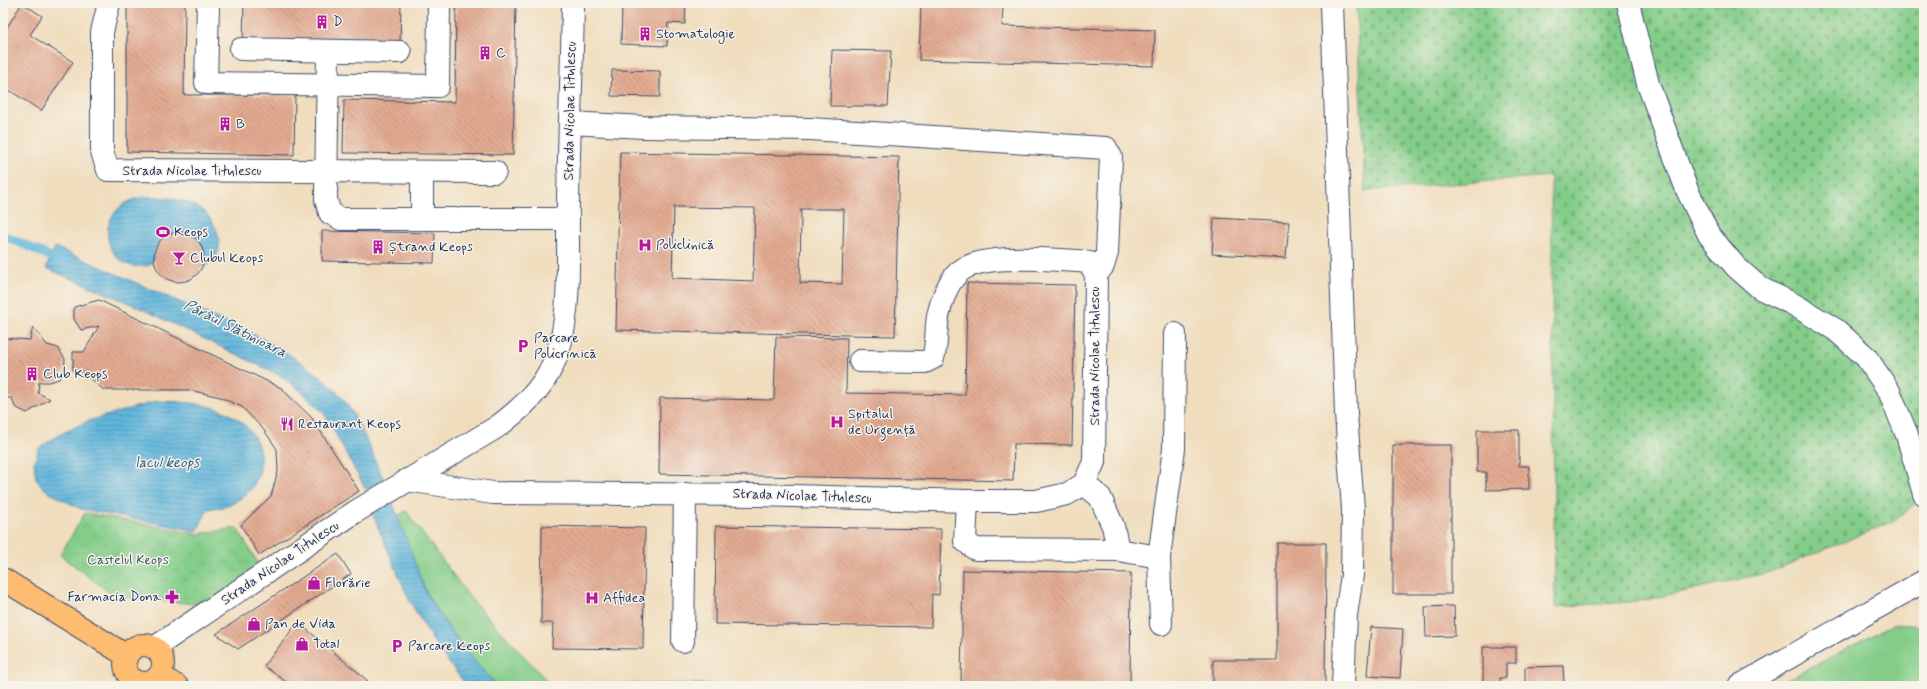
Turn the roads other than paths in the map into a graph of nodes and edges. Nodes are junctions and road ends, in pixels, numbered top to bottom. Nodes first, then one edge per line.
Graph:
1 (109, 3) edge
2 (573, 3) edge
3 (1332, 3) edge
4 (1628, 3) edge
5 (208, 4) edge
6 (439, 6) dead end
7 (241, 49) dead end
8 (328, 51) junction
9 (400, 52) dead end
10 (327, 84) junction
11 (570, 123) junction
12 (326, 171) junction
13 (422, 172) junction
14 (494, 172) dead end
15 (422, 219) junction
16 (568, 219) junction
17 (1096, 275) junction
18 (1175, 334) dead end
19 (860, 361) dead end
20 (407, 480) junction
21 (1084, 484) junction
22 (686, 494) junction
23 (1924, 494) edge
24 (967, 501) junction
25 (1118, 550) junction
26 (1159, 556) junction
27 (3, 579) edge
28 (1924, 582) edge
29 (1161, 624) dead end
30 (683, 641) dead end
31 (154, 648) junction
32 (127, 656) junction
33 (169, 681) edge
34 (137, 684) edge
35 (1343, 686) edge
36 (1739, 686) edge

1 - 12 street, Strada Nicolae Titulescu
2 - 11 street, Strada Nicolae Titulescu
3 - 35 street
4 - 23 street
5 - 10 street
6 - 10 street
7 - 8 street
8 - 9 street
8 - 10 street
10 - 12 street
11 - 16 street, Strada Nicolae Titulescu
11 - 17 street
12 - 13 street, Strada Nicolae Titulescu
12 - 15 street
13 - 14 street, Strada Nicolae Titulescu
13 - 15 street
15 - 16 street
16 - 20 street, Strada Nicolae Titulescu
17 - 19 street, Strada Nicolae Titulescu
17 - 21 street, Strada Nicolae Titulescu
18 - 26 street
20 - 22 street, Strada Nicolae Titulescu
20 - 31 street, Strada Nicolae Titulescu
21 - 24 street, Strada Nicolae Titulescu
21 - 25 street
22 - 24 street, Strada Nicolae Titulescu
22 - 30 street
24 - 25 street
25 - 26 street
26 - 29 street
27 - 32 main road
28 - 36 street
31 - 32 main road
31 - 33 main road
32 - 34 main road
33 - 34 main road

